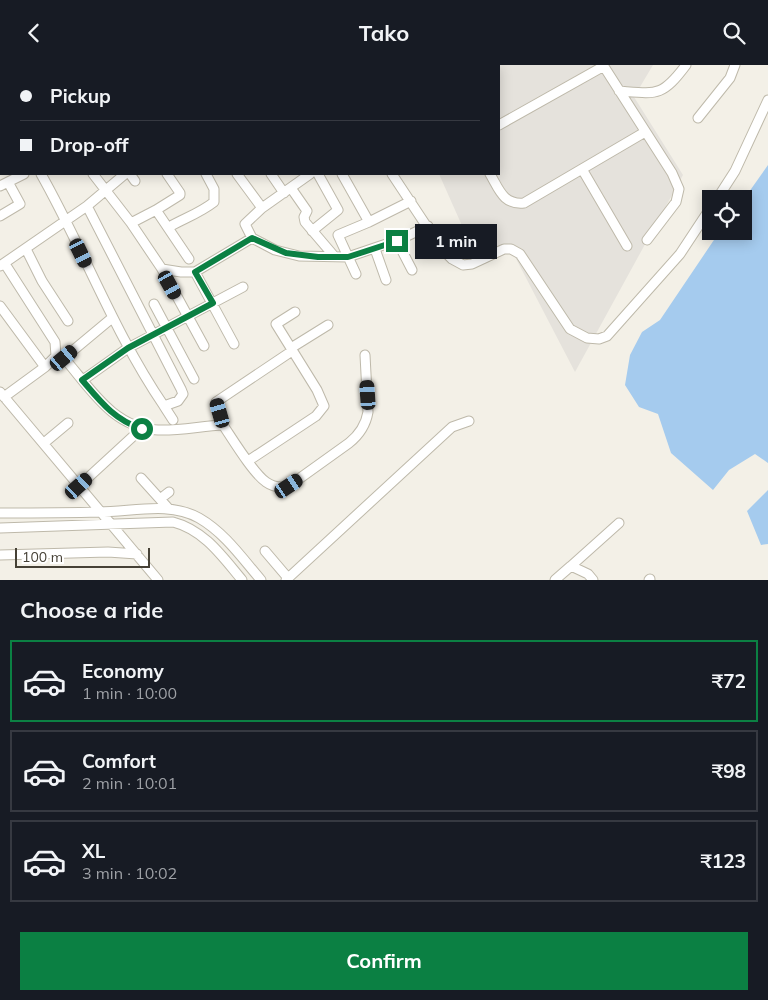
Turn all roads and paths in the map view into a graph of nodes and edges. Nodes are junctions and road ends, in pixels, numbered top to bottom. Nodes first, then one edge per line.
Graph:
1 (686, 65) edge
2 (735, 65) edge
3 (603, 66) edge
4 (619, 91) junction
5 (768, 100) edge
6 (698, 118) dead end
7 (500, 124) edge
8 (645, 132) junction
9 (582, 169) junction
10 (22, 175) edge
11 (42, 175) edge
12 (94, 175) edge
13 (124, 175) edge
14 (168, 175) edge
15 (207, 175) edge
16 (238, 175) edge
17 (272, 175) edge
18 (319, 175) edge
19 (343, 175) edge
20 (393, 175) edge
21 (491, 175) edge
22 (300, 177) edge
23 (4, 184) edge
24 (105, 190) junction
25 (723, 190) edge
26 (288, 191) junction
27 (411, 201) junction
28 (87, 207) junction
29 (262, 208) junction
30 (156, 209) junction
31 (0, 216) edge
32 (65, 221) junction
33 (702, 221) edge
34 (369, 222) junction
35 (131, 223) junction
36 (428, 226) junction
37 (169, 227) junction
38 (312, 231) junction
39 (252, 238) junction
40 (647, 240) dead end
41 (397, 241) junction
42 (627, 246) dead end
43 (26, 249) junction
44 (375, 249) junction
45 (334, 256) junction
46 (348, 257) junction
47 (189, 259) dead end
48 (2, 265) edge
49 (162, 269) junction
50 (412, 270) dead end
51 (195, 272) junction
52 (356, 274) dead end
53 (386, 280) dead end
54 (243, 287) dead end
55 (213, 303) junction
56 (154, 304) dead end
57 (0, 306) edge
58 (295, 312) dead end
59 (188, 316) junction
60 (112, 318) junction
61 (68, 321) dead end
62 (328, 325) dead end
63 (166, 327) junction
64 (153, 334) junction
65 (234, 344) dead end
66 (204, 346) dead end
67 (128, 348) junction
68 (291, 350) junction
69 (365, 355) dead end
70 (60, 357) junction
71 (45, 367) junction
72 (194, 379) dead end
73 (82, 380) junction
74 (2, 395) edge
75 (164, 406) junction
76 (469, 421) dead end
77 (68, 423) dead end
78 (175, 424) junction
79 (223, 425) junction
80 (142, 429) junction
81 (44, 443) junction
82 (248, 461) junction
83 (141, 478) dead end
84 (79, 486) junction
85 (168, 508) junction
86 (101, 512) junction
87 (0, 513) edge
88 (619, 523) dead end
89 (112, 525) junction
90 (0, 528) edge
91 (265, 551) dead end
92 (137, 554) junction
93 (0, 555) edge
94 (571, 565) junction
95 (287, 579) edge
96 (158, 580) edge
97 (242, 580) edge
98 (260, 580) edge
99 (555, 580) edge
100 (593, 580) edge

1 - 4 street
2 - 6 street
3 - 4 street
3 - 7 street
4 - 8 street
5 - 25 street
8 - 9 street
8 - 40 street
9 - 21 street
9 - 42 street
10 - 23 street
11 - 32 street
12 - 24 street
13 - 24 street
14 - 30 street
15 - 37 street
16 - 29 street
17 - 26 street
18 - 38 street
19 - 34 street
20 - 27 street
22 - 26 street
23 - 31 street
24 - 28 street
24 - 35 street
26 - 29 street
26 - 38 street
27 - 34 street
27 - 36 street
28 - 32 street
28 - 64 street
29 - 39 street
30 - 35 street
30 - 37 street
32 - 43 street
32 - 60 street
33 - 36 street
34 - 46 street
35 - 49 street
36 - 41 street
37 - 47 street
38 - 45 street
39 - 45 street
39 - 51 street
41 - 44 street
41 - 50 street
43 - 48 street
43 - 61 street
44 - 46 street
44 - 53 street
45 - 46 street
46 - 52 street
48 - 70 street
49 - 51 street
49 - 59 street
51 - 55 street
54 - 55 street
55 - 59 street
55 - 65 street
56 - 63 street
57 - 71 street
58 - 68 street
59 - 63 street
59 - 66 street
60 - 67 street
60 - 70 street
62 - 68 street
63 - 64 street
63 - 72 street
64 - 67 street
64 - 75 street
67 - 73 street
67 - 75 street
68 - 79 street
68 - 82 street
69 - 82 street
70 - 71 street
70 - 73 street
71 - 74 street
73 - 80 street
74 - 81 street
75 - 78 street
76 - 95 street
77 - 81 street
78 - 79 street
78 - 80 street
79 - 82 street
80 - 84 street
81 - 84 street
83 - 85 street
84 - 86 street
85 - 86 street
85 - 98 street
86 - 87 street
86 - 89 street
88 - 94 street
89 - 90 street
89 - 92 street
89 - 97 street
91 - 95 street
92 - 93 street
92 - 96 street
94 - 99 street
94 - 100 street

